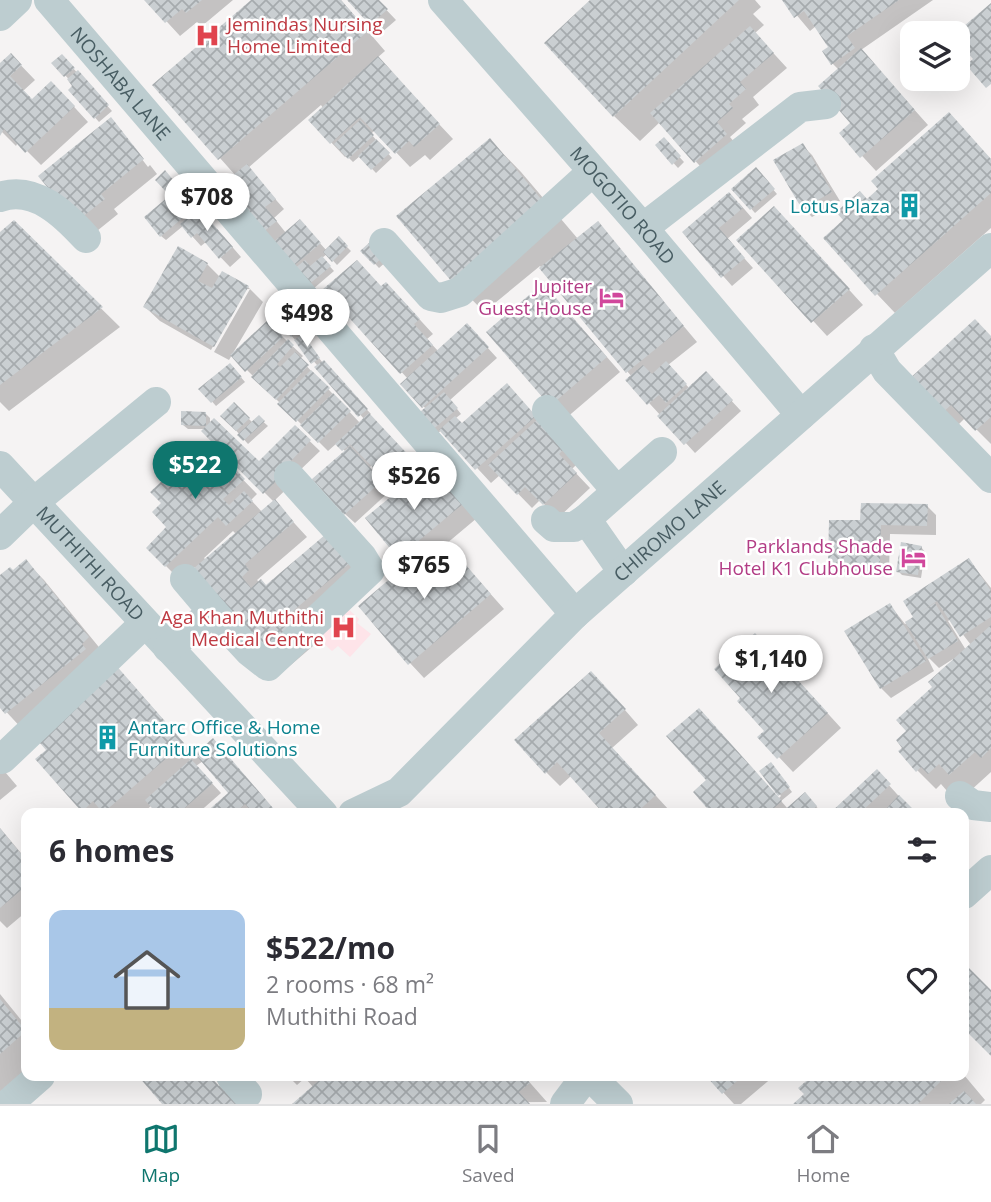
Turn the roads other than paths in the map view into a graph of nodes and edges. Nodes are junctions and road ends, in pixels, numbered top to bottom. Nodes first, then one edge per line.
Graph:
1 (18, 0) edge
2 (49, 0) edge
3 (443, 0) edge
4 (0, 16) edge
5 (826, 104) dead end
6 (592, 172) junction
7 (0, 197) edge
8 (643, 228) junction
9 (86, 238) dead end
10 (384, 243) dead end
11 (991, 248) edge
12 (874, 349) junction
13 (156, 402) dead end
14 (547, 410) dead end
15 (801, 415) junction
16 (662, 452) dead end
17 (0, 466) edge
18 (289, 476) dead end
19 (991, 478) edge
20 (617, 491) junction
21 (34, 502) junction
22 (586, 519) junction
23 (546, 520) dead end
24 (0, 536) edge
25 (623, 572) junction
26 (185, 579) dead end
27 (213, 612) junction
28 (575, 614) junction
29 (145, 623) junction
30 (168, 648) junction
31 (2, 759) dead end
32 (960, 796) dead end
33 (991, 807) edge
34 (317, 808) edge
35 (366, 808) edge
36 (991, 870) edge
37 (969, 890) edge
38 (34, 1081) edge
39 (584, 1081) edge
40 (593, 1081) edge
41 (8, 1104) edge
42 (565, 1104) edge
43 (618, 1104) edge

1 - 4 street
2 - 28 street, NOSHABA LANE
3 - 6 street, MOGOTIO ROAD
5 - 8 street
6 - 8 street, MOGOTIO ROAD
6 - 10 street
7 - 9 street
8 - 15 street, MOGOTIO ROAD
11 - 12 street, CHIROMO LANE
12 - 15 street, CHIROMO LANE
12 - 19 street
13 - 21 street
14 - 20 street
15 - 25 street, CHIROMO LANE
16 - 20 street
17 - 21 street, MUTHITHI ROAD
18 - 27 street
20 - 22 street
21 - 24 street
21 - 29 street, MUTHITHI ROAD
22 - 23 street
22 - 25 street
25 - 28 street, CHIROMO LANE
26 - 27 street
27 - 30 street
28 - 35 street, CHIROMO LANE
29 - 30 street, MUTHITHI ROAD
29 - 31 street
30 - 34 street, MUTHITHI ROAD
32 - 33 street
36 - 37 street
38 - 41 street
39 - 42 street
40 - 43 street

